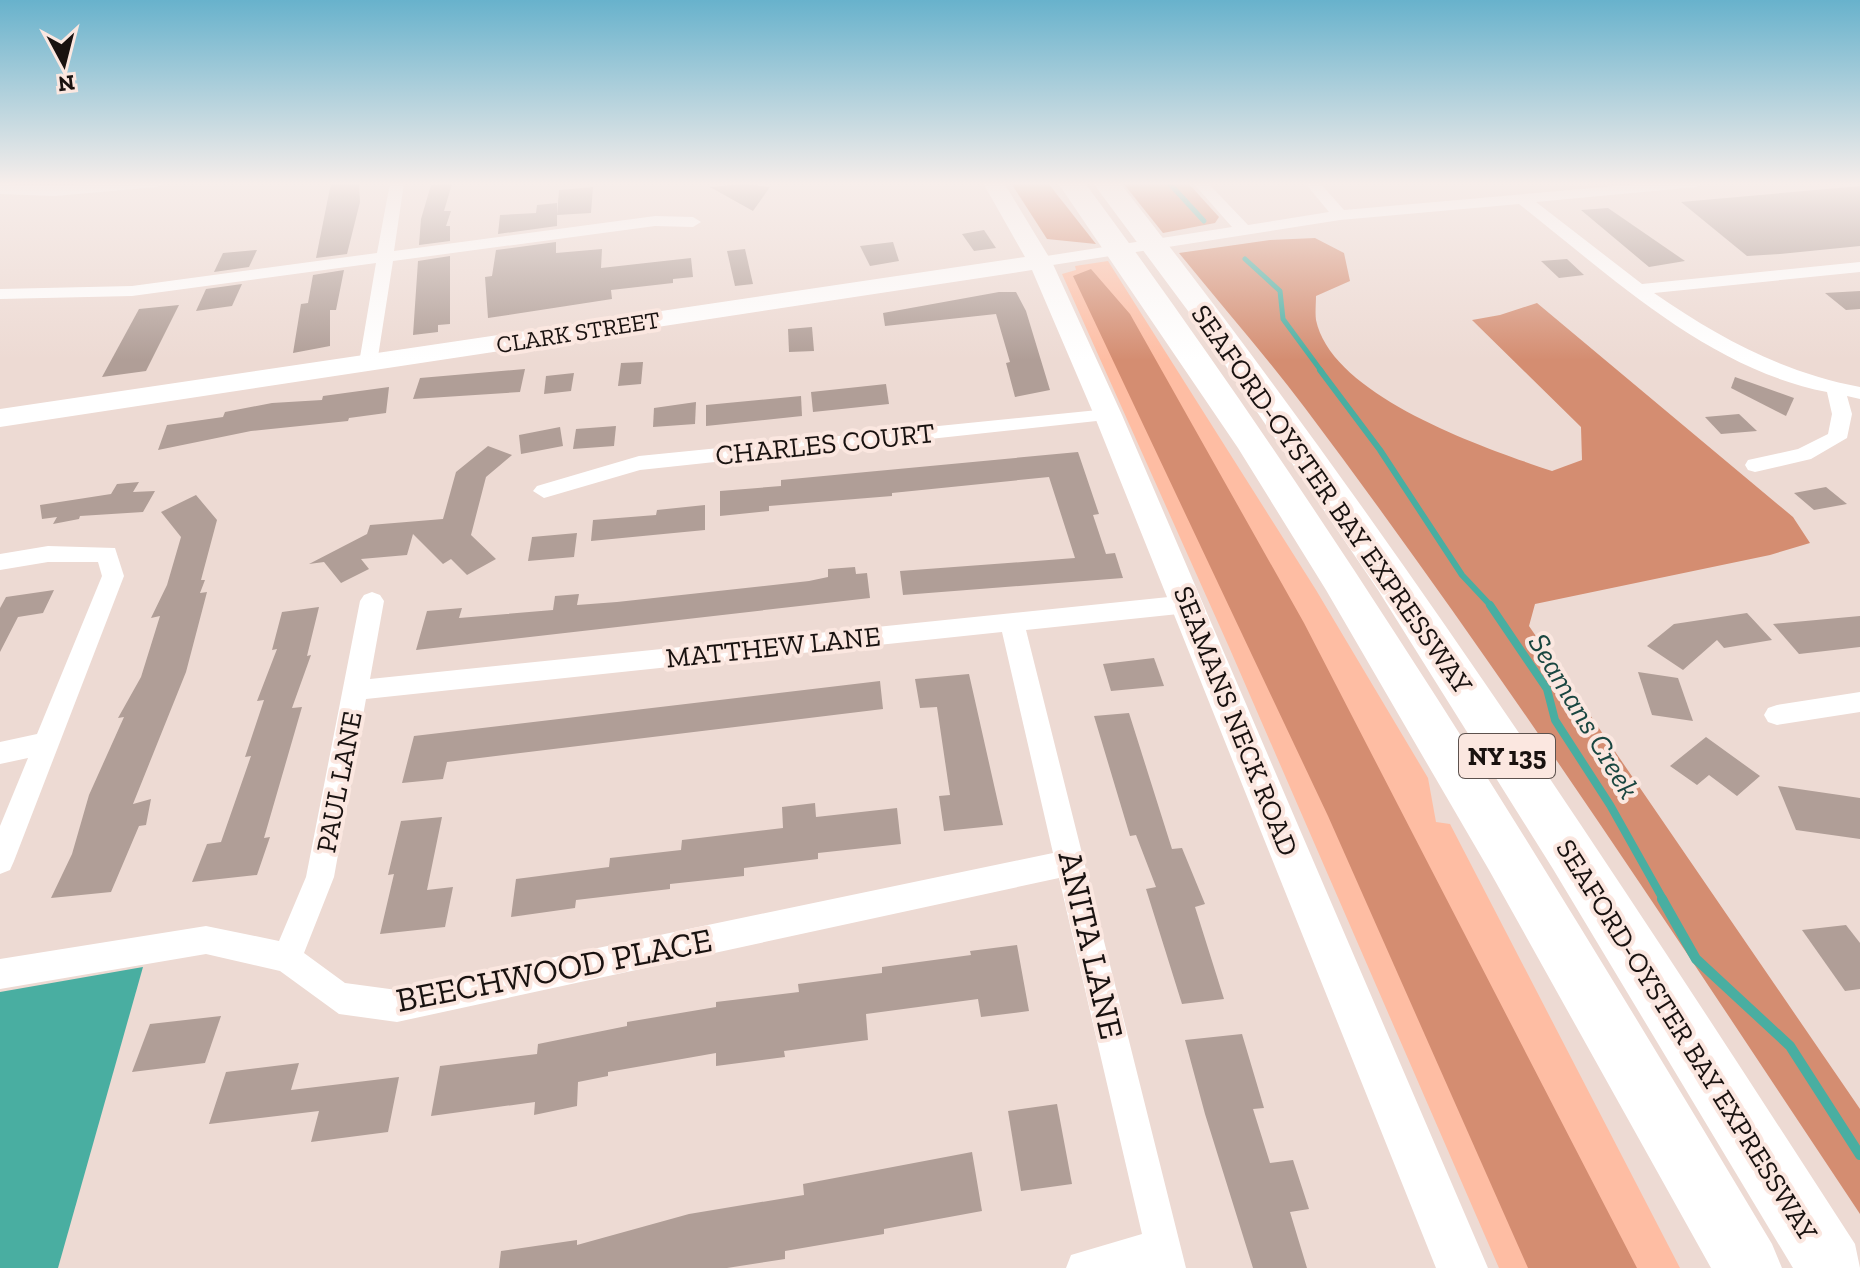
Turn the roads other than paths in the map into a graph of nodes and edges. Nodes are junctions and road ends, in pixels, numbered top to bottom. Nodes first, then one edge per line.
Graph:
1 (386, 242) edge
2 (495, 242) edge
3 (1028, 242) edge
4 (1137, 242) edge
5 (1139, 242) edge
6 (1169, 242) edge
7 (1579, 242) edge
8 (1142, 247) junction
9 (383, 257) junction
10 (1040, 262) junction
11 (1860, 267) edge
12 (1640, 289) junction
13 (0, 294) edge
14 (368, 363) junction
15 (1836, 390) junction
16 (1860, 393) edge
17 (1108, 415) junction
18 (0, 418) edge
19 (1755, 465) dead end
20 (544, 491) dead end
21 (0, 562) edge
22 (372, 601) dead end
23 (1188, 604) junction
24 (1012, 623) junction
25 (358, 690) junction
26 (1860, 702) edge
27 (1777, 715) dead end
28 (47, 743) junction
29 (0, 753) edge
30 (0, 861) edge
31 (1071, 862) junction
32 (287, 958) junction
33 (0, 974) edge
34 (1165, 1257) edge
35 (1084, 1268) edge
36 (1462, 1268) edge
37 (1748, 1268) edge
38 (1831, 1268) edge

1 - 9 street
2 - 9 street
3 - 10 street, SEAMANS NECK ROAD
4 - 8 highway, SEAFORD-OYSTER BAY EXPRESSWAY / NY 135
5 - 8 highway, SEAFORD-OYSTER BAY EXPRESSWAY / NY 135
6 - 8 street, CLARK STREET
7 - 12 street
8 - 10 street, CLARK STREET
8 - 37 highway, SEAFORD-OYSTER BAY EXPRESSWAY / NY 135
8 - 38 highway, SEAFORD-OYSTER BAY EXPRESSWAY / NY 135
9 - 13 street
9 - 14 street
10 - 14 street, CLARK STREET
10 - 17 street, SEAMANS NECK ROAD
11 - 12 street
12 - 15 street
14 - 18 street, CLARK STREET
15 - 16 street
15 - 19 street
17 - 20 street, CHARLES COURT
17 - 23 street, SEAMANS NECK ROAD
21 - 28 street
22 - 25 street, PAUL LANE
23 - 24 street, MATTHEW LANE
23 - 36 street, SEAMANS NECK ROAD
24 - 25 street, MATTHEW LANE
24 - 31 street, ANITA LANE
25 - 32 street, PAUL LANE
26 - 27 street
28 - 29 street
28 - 30 street
31 - 32 street, BEECHWOOD PLACE
31 - 34 street, ANITA LANE
32 - 33 street, BEECHWOOD PLACE
34 - 35 street

